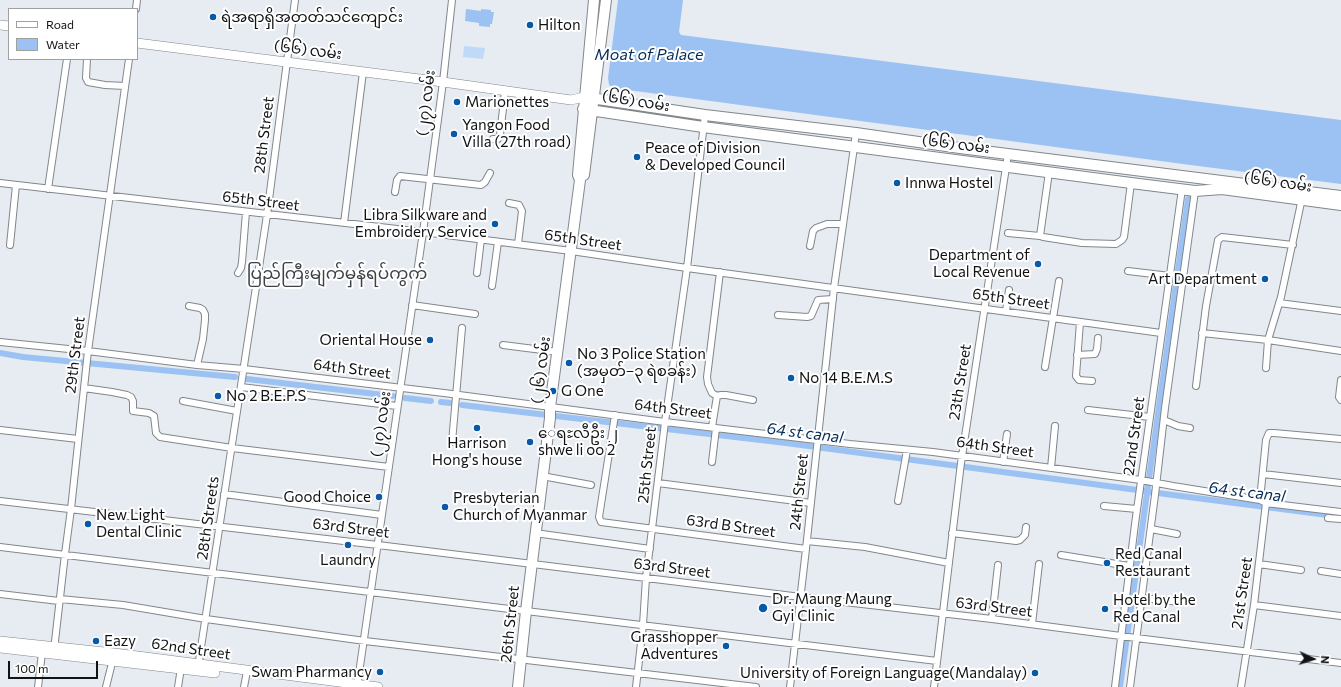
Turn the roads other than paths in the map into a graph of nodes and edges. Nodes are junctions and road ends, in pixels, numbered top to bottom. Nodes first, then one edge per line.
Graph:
1 (295, 0) edge
2 (452, 0) edge
3 (594, 0) edge
4 (606, 0) edge
5 (138, 43) edge
6 (67, 60) edge
7 (87, 60) edge
8 (128, 60) edge
9 (286, 62) junction
10 (363, 72) junction
11 (443, 82) junction
12 (125, 86) junction
13 (505, 91) junction
14 (589, 98) junction
15 (571, 100) junction
16 (588, 109) junction
17 (705, 115) junction
18 (703, 127) junction
19 (856, 133) junction
20 (493, 139) dead end
21 (854, 146) junction
22 (1008, 154) junction
23 (1006, 166) junction
24 (1049, 172) junction
25 (490, 173) dead end
26 (430, 179) junction
27 (0, 183) edge
28 (1131, 183) junction
29 (16, 185) junction
30 (48, 189) junction
31 (1182, 189) junction
32 (1195, 191) junction
33 (395, 192) dead end
34 (109, 196) junction
35 (1303, 196) junction
36 (1341, 196) edge
37 (509, 203) dead end
38 (1341, 205) edge
39 (246, 212) junction
40 (267, 215) junction
41 (344, 224) junction
42 (843, 224) junction
43 (423, 232) junction
44 (1008, 233) dead end
45 (1040, 236) junction
46 (482, 239) junction
47 (498, 242) junction
48 (518, 244) junction
49 (10, 245) dead end
50 (1293, 245) junction
51 (810, 246) dead end
52 (571, 251) junction
53 (687, 268) junction
54 (1128, 271) dead end
55 (477, 272) dead end
56 (720, 272) junction
57 (238, 273) dead end
58 (1170, 276) junction
59 (1059, 281) dead end
60 (492, 286) dead end
61 (834, 288) junction
62 (1009, 290) dead end
63 (833, 299) junction
64 (1279, 303) junction
65 (189, 306) dead end
66 (412, 306) junction
67 (984, 309) junction
68 (1341, 311) edge
69 (1006, 312) junction
70 (475, 314) dead end
71 (778, 315) dead end
72 (1053, 319) junction
73 (1080, 322) junction
74 (462, 328) dead end
75 (1161, 333) junction
76 (1202, 333) junction
77 (1098, 338) dead end
78 (1268, 340) junction
79 (0, 342) edge
80 (503, 345) dead end
81 (1341, 350) edge
82 (88, 351) junction
83 (558, 352) junction
84 (1077, 354) junction
85 (197, 365) junction
86 (1045, 367) dead end
87 (1266, 368) dead end
88 (243, 378) junction
89 (1341, 380) edge
90 (1092, 382) dead end
91 (1196, 386) dead end
92 (84, 388) junction
93 (399, 393) junction
94 (457, 394) junction
95 (717, 396) junction
96 (753, 400) dead end
97 (1341, 400) edge
98 (183, 401) dead end
99 (397, 406) junction
100 (1088, 410) dead end
101 (237, 411) junction
102 (550, 413) junction
103 (1150, 417) junction
104 (614, 420) junction
105 (1164, 420) junction
106 (664, 426) junction
107 (1055, 426) dead end
108 (1190, 428) dead end
109 (0, 430) edge
110 (714, 431) junction
111 (1007, 434) dead end
112 (78, 439) junction
113 (1341, 439) edge
114 (452, 442) dead end
115 (818, 444) junction
116 (232, 448) junction
117 (906, 455) junction
118 (962, 456) junction
119 (712, 462) dead end
120 (1002, 462) junction
121 (389, 467) junction
122 (1051, 468) junction
123 (1263, 474) junction
124 (542, 476) junction
125 (1142, 482) junction
126 (1341, 482) edge
127 (658, 483) junction
128 (591, 485) dead end
129 (1155, 485) junction
130 (224, 494) junction
131 (898, 501) dead end
132 (0, 502) edge
133 (811, 503) junction
134 (1264, 505) junction
135 (1104, 506) dead end
136 (71, 509) junction
137 (1137, 509) junction
138 (1341, 512) edge
139 (382, 515) junction
140 (1328, 518) dead end
141 (1341, 519) edge
142 (220, 526) junction
143 (1026, 527) dead end
144 (653, 529) junction
145 (1151, 529) junction
146 (535, 533) junction
147 (952, 533) junction
148 (1177, 534) dead end
149 (807, 542) junction
150 (378, 545) junction
151 (0, 547) edge
152 (650, 549) junction
153 (806, 549) junction
154 (65, 554) junction
155 (1061, 555) dead end
156 (949, 563) junction
157 (532, 564) junction
158 (1039, 564) dead end
159 (1259, 564) junction
160 (998, 565) dead end
161 (1129, 566) junction
162 (1301, 570) dead end
163 (1321, 571) dead end
164 (213, 573) junction
165 (1341, 574) edge
166 (646, 578) junction
167 (371, 592) junction
168 (0, 594) edge
169 (801, 597) junction
170 (1142, 598) junction
171 (60, 600) junction
172 (1180, 602) dead end
173 (1254, 605) junction
174 (526, 611) junction
175 (943, 613) junction
176 (1341, 616) edge
177 (206, 619) junction
178 (992, 619) junction
179 (1032, 624) junction
180 (643, 625) junction
181 (1128, 637) junction
182 (0, 641) edge
183 (365, 641) junction
184 (795, 643) junction
185 (0, 648) edge
186 (54, 650) junction
187 (1246, 651) junction
188 (42, 653) junction
189 (113, 657) junction
190 (521, 659) junction
191 (937, 661) junction
192 (1341, 663) edge
193 (198, 667) junction
194 (181, 668) junction
195 (636, 673) junction
196 (246, 674) junction
197 (333, 685) edge
198 (358, 686) edge
199 (38, 687) edge
200 (106, 687) edge
201 (178, 687) edge
202 (244, 687) edge
203 (378, 687) edge
204 (518, 687) edge
205 (636, 687) edge
206 (756, 687) edge
207 (790, 687) edge
208 (934, 687) edge
209 (1115, 687) edge
210 (1130, 687) edge
211 (1241, 687) edge

1 - 9 street, 28th Street
2 - 11 street, (၂၇) လမ်း
3 - 14 main road, (၂၆) လမ်း
4 - 14 main road, (၂၆) လမ်း
5 - 9 main road, (၆၆) လမ်း
6 - 30 street
7 - 12 street
8 - 12 street, 29th Street
9 - 10 main road, (၆၆) လမ်း
9 - 40 street, 28th Street
10 - 11 main road, (၆၆) လမ်း
10 - 41 street
11 - 13 main road, (၆၆) လမ်း
11 - 26 street, (၂၇) လမ်း
12 - 34 street, 29th Street
13 - 15 main road, (၆၆) လမ်း
13 - 20 street
14 - 15 main road, (၆၆) လမ်း
14 - 16 main road, (၂၆) လမ်း
14 - 17 main road, (၆၆) လမ်း
15 - 16 main road, (၆၆) လမ်း
16 - 18 main road, (၆၆) လမ်း
16 - 52 main road, (၂၆) လမ်း
17 - 18 street, 25th Street
17 - 19 main road, (၆၆) လမ်း
18 - 21 main road, (၆၆) လမ်း
18 - 53 street, 25th Street
19 - 21 street, 24th Street
19 - 22 main road, (၆၆) လမ်း
21 - 23 main road, (၆၆) လမ်း
21 - 42 street, 24th Street
22 - 23 street, 23th Street
22 - 35 main road, (၆၆) လမ်း
23 - 24 main road, (၆၆) လမ်း
23 - 67 street, 23th Street
24 - 28 main road, (၆၆) လမ်း
24 - 45 street
25 - 26 street
26 - 33 street
26 - 43 street, (၂၇) လမ်း
27 - 29 street, 65th Street
28 - 31 main road, (၆၆) လမ်း
28 - 45 street
29 - 30 street, 65th Street
29 - 49 street
30 - 34 street, 65th Street
31 - 32 main road, (၆၆) လမ်း
31 - 58 street, 22nd Street
32 - 35 main road, (၆၆) လမ်း
32 - 105 street, 22nd Street
34 - 39 street, 65th Street
34 - 82 street, 29th Street
35 - 36 main road, (၆၆) လမ်း
35 - 38 main road, (၆၆) လမ်း
35 - 50 street
37 - 48 street
39 - 40 street, 65th Street
39 - 57 street
40 - 41 street, 65th Street
40 - 88 street, 28th Street
41 - 43 street, 65th Street
42 - 51 street
42 - 61 street, 24th Street
43 - 46 street, 65th Street
43 - 66 street, (၂၇) လမ်း
44 - 45 street
46 - 47 street, 65th Street
46 - 55 street
47 - 48 street, 65th Street
47 - 60 street
48 - 52 street, 65th Street
50 - 64 street
50 - 76 street
52 - 53 street, 65th Street
52 - 83 main road, (၂၆) လမ်း
53 - 56 street, 65th Street
53 - 106 street, 25th Street
54 - 58 street
56 - 61 street, 65th Street
56 - 95 street
58 - 75 street, 22nd Street
59 - 72 street
61 - 63 street, 24th Street
61 - 67 street, 65th Street
62 - 69 street
63 - 71 street
63 - 115 street, 24th Street
64 - 68 street
64 - 78 street
65 - 85 street
66 - 70 street
66 - 93 street, (၂၇) လမ်း
67 - 69 street, 65th Street
67 - 118 street, 23th Street
69 - 72 street, 65th Street
72 - 73 street, 65th Street
72 - 86 street
73 - 75 street, 65th Street
73 - 84 street
74 - 94 street
75 - 103 street, 22nd Street
76 - 78 street
76 - 91 street
77 - 84 street
78 - 81 street
78 - 87 street
79 - 82 street, 64th Street
80 - 83 street
82 - 85 street, 64th Street
82 - 92 street, 29th Street
83 - 102 main road, (၂၆) လမ်း
84 - 90 street
85 - 88 street, 64th Street
88 - 93 street, 64th Street
88 - 99 street
88 - 101 street, 28th Streets
89 - 97 street
92 - 112 street, 29th Street
92 - 116 street
93 - 94 street, 64th Street
93 - 99 street, (၂၇) လမ်း
94 - 102 street, 64th Street
94 - 114 street
95 - 96 street
95 - 110 street
98 - 101 street
99 - 121 street, (၂၇) လမ်း
100 - 103 street
101 - 116 street, 28th Streets
102 - 104 street, 64th Street
102 - 124 main road, (၂၆) လမ်း
103 - 125 street, 22nd Street
104 - 106 street, 64th Street
104 - 144 street, 63rd B Street
105 - 108 street
105 - 129 street, 22nd Street
106 - 110 street, 64th Street
106 - 127 street, 25th Street
107 - 122 street
109 - 112 street
110 - 115 street, 64th Street
110 - 119 street
111 - 120 street
112 - 136 street, 29th Street
113 - 123 street, 21st Street
115 - 117 street, 64th Street
115 - 133 street, 24th Street
116 - 121 street
116 - 130 street, 28th Streets
117 - 118 street, 64th Street
117 - 131 street
118 - 120 street, 64th Street
118 - 147 street, 23th Street
120 - 122 street, 64th Street
121 - 139 street, (၂၇) လမ်း
122 - 125 street, 64th Street
123 - 126 street
123 - 134 street, 21st Street
124 - 128 street
124 - 146 main road, (၂၆) လမ်း
125 - 129 street, 64th Street
125 - 137 street, 22nd Street
127 - 133 street
127 - 144 street, 25th Street
129 - 134 street, 64th Street
129 - 145 street, 22nd Street
130 - 139 street
130 - 142 street, 28th Streets
132 - 136 street, 63rd Street
133 - 149 street, 24th Street
134 - 138 street, 64th Street
134 - 159 street, 21st Street
135 - 137 street
136 - 142 street, 63rd Street
136 - 154 street, 29th Street
137 - 161 street, 22nd Street
139 - 150 street, (၂၇) လမ်း
140 - 141 street
142 - 150 street, 63rd Street
142 - 164 street, 28th Streets
143 - 147 street
144 - 152 street, 25th Street
144 - 153 street, 63rd B Street
145 - 148 street
145 - 170 street, 22nd Street
146 - 152 street
146 - 157 main road, (၂၆) လမ်း
147 - 156 street, 23th Street
149 - 153 street, 24th Street
149 - 156 street
150 - 157 street, 63rd Street
150 - 167 street, (၂၇) လမ်း
151 - 154 street
152 - 166 street, 25th Street
153 - 169 street, 24th Street
154 - 164 street
154 - 171 street, 29th Street
155 - 161 street
156 - 175 street, 23th Street
157 - 166 street, 63rd Street
157 - 174 main road, 26th Street
158 - 179 street
159 - 162 street
159 - 173 street, 21st Street
160 - 178 street
161 - 181 street, 22nd Street
163 - 165 street
164 - 167 street
164 - 177 street, 28th Streets
166 - 169 street, 63rd Street
166 - 180 street, 25th Street
167 - 174 street
167 - 183 street, (၂၇) လမ်း
168 - 171 street
169 - 175 street, 63rd Street
169 - 184 street, 24th Street
170 - 172 street
170 - 181 street, 22nd Street
171 - 177 street
171 - 186 street, 29th Street
173 - 176 street
173 - 187 street, 21st Street
174 - 180 street
174 - 190 main road, 26th Street
175 - 178 street, 63rd Street
175 - 191 street, 23th Street
177 - 183 street
177 - 193 street, 28th Streets
178 - 179 street, 63rd Street
179 - 181 street, 63rd Street
180 - 184 street
180 - 195 street, 25th Street
181 - 187 street, 63rd Street
181 - 209 street, 22nd Street
181 - 210 street, 22nd Street
182 - 186 main road, 62nd Street
183 - 190 street
183 - 198 street, (၂၇) လမ်း
184 - 191 street
184 - 207 street, 24th Street
185 - 188 main road, 62nd Street
186 - 188 main road, 62nd Street
186 - 189 main road, 62nd Street
187 - 192 street, 63rd Street
187 - 211 street, 21st Street
188 - 199 street
189 - 193 main road, 62nd Street
189 - 194 main road, 62nd Street
189 - 200 street
190 - 195 street
190 - 204 main road, 26th Street
191 - 208 street, 23th Street
193 - 194 main road, 62nd Street
193 - 196 main road, 62nd Street
194 - 201 street
195 - 205 street, 25th Street
195 - 206 street
196 - 197 main road, 62nd Street
196 - 202 street
197 - 198 main road, 62nd Street
198 - 203 main road, 62nd Street

